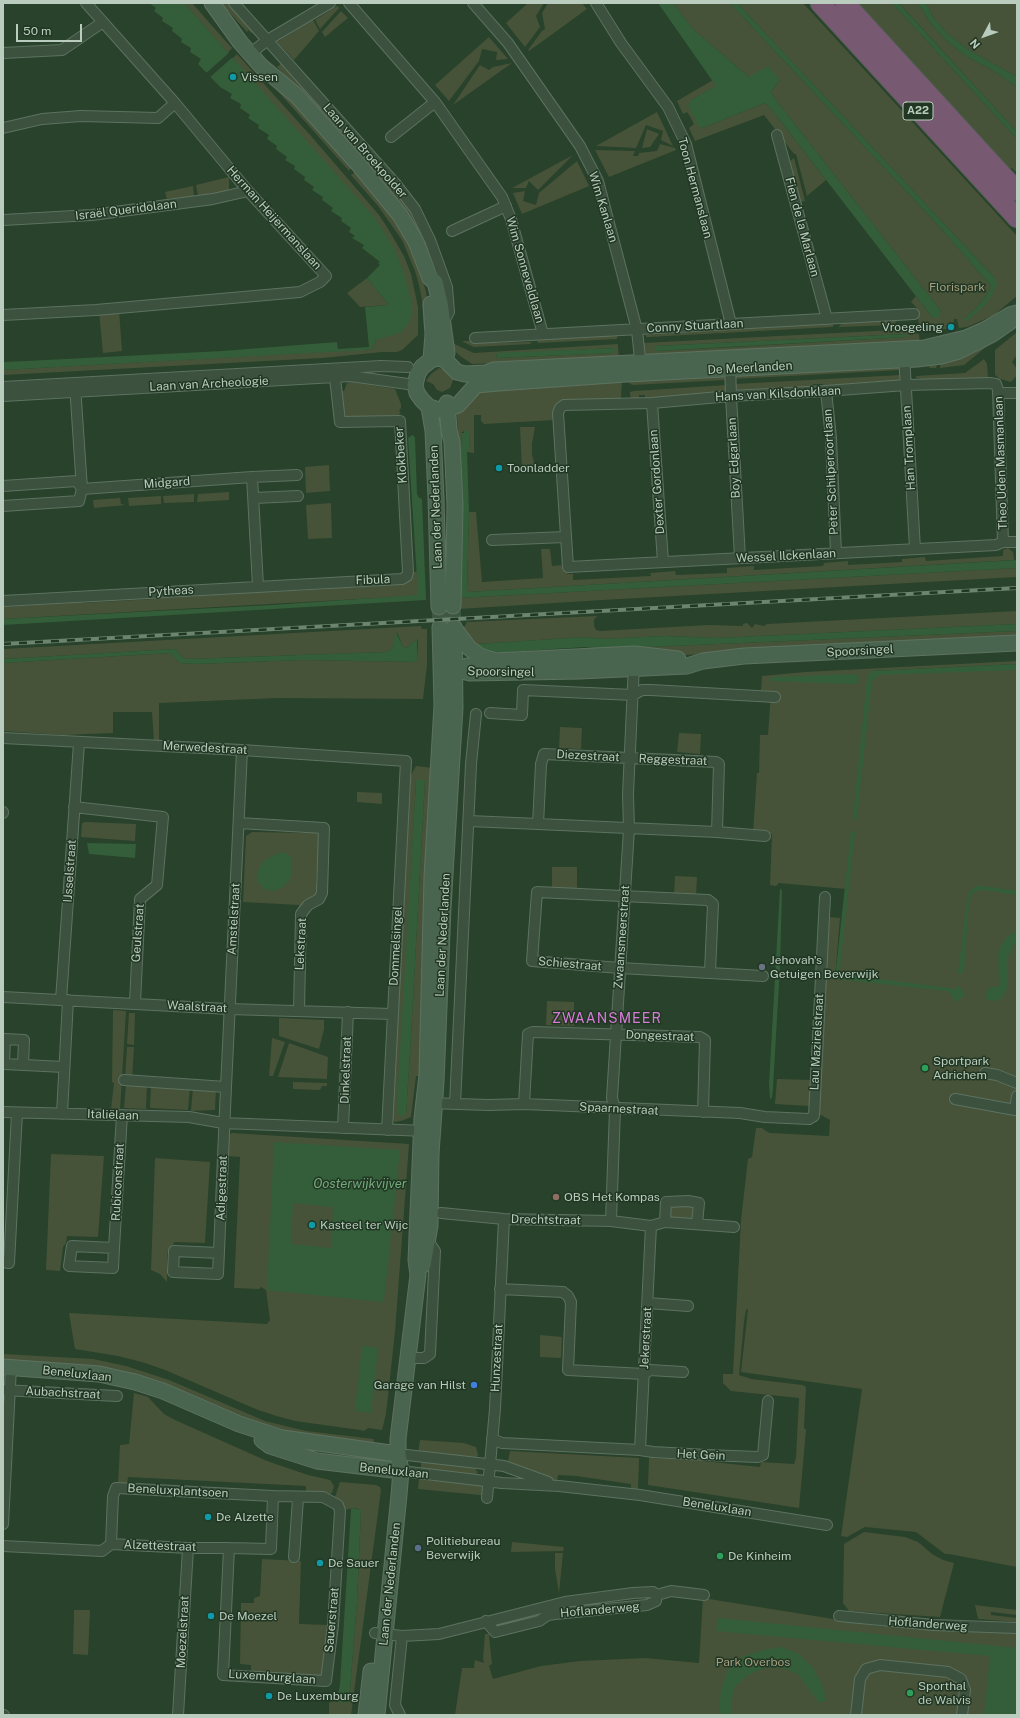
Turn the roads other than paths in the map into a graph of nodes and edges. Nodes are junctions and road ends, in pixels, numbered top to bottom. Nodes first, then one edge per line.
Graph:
1 (86, 3) edge
2 (212, 3) edge
3 (218, 3) edge
4 (234, 3) edge
5 (330, 3) edge
6 (349, 3) edge
7 (473, 3) edge
8 (596, 3) edge
9 (820, 3) edge
10 (845, 3) edge
11 (103, 22) junction
12 (258, 47) junction
13 (3, 53) edge
14 (435, 102) junction
15 (175, 103) junction
16 (3, 128) edge
17 (777, 135) dead end
18 (391, 137) dead end
19 (248, 191) junction
20 (1017, 191) edge
21 (506, 206) junction
22 (1017, 218) edge
23 (3, 220) edge
24 (452, 231) dead end
25 (430, 278) junction
26 (914, 314) dead end
27 (1017, 314) edge
28 (3, 315) edge
29 (827, 319) junction
30 (443, 323) junction
31 (731, 324) junction
32 (637, 330) junction
33 (543, 334) junction
34 (475, 338) dead end
35 (447, 352) junction
36 (904, 353) junction
37 (431, 356) junction
38 (730, 363) junction
39 (408, 367) joint
40 (641, 368) junction
41 (464, 371) junction
42 (335, 373) junction
43 (415, 385) junction
44 (906, 385) junction
45 (3, 387) edge
46 (76, 387) junction
47 (997, 389) junction
48 (826, 391) junction
49 (1017, 393) edge
50 (3, 396) edge
51 (731, 396) junction
52 (652, 403) junction
53 (450, 406) junction
54 (429, 407) junction
55 (297, 475) dead end
56 (252, 477) junction
57 (3, 486) edge
58 (82, 489) junction
59 (298, 496) dead end
60 (254, 498) junction
61 (3, 506) edge
62 (566, 537) junction
63 (492, 540) dead end
64 (1003, 542) junction
65 (1017, 542) edge
66 (915, 549) junction
67 (836, 553) junction
68 (740, 558) junction
69 (663, 562) junction
70 (407, 576) joint
71 (338, 582) joint
72 (258, 586) junction
73 (3, 600) edge
74 (449, 627) junction
75 (1017, 643) edge
76 (441, 650) junction
77 (635, 654) junction
78 (703, 661) junction
79 (490, 667) junction
80 (454, 669) junction
81 (634, 669) junction
82 (633, 694) junction
83 (774, 697) dead end
84 (448, 706) junction
85 (490, 713) dead end
86 (476, 714) dead end
87 (3, 738) edge
88 (79, 743) junction
89 (242, 750) junction
90 (630, 759) junction
91 (406, 761) joint
92 (74, 807) junction
93 (469, 821) junction
94 (239, 822) junction
95 (538, 824) junction
96 (629, 829) junction
97 (717, 832) junction
98 (765, 836) dead end
99 (625, 896) junction
100 (825, 897) dead end
101 (620, 968) junction
102 (710, 972) junction
103 (763, 976) dead end
104 (3, 997) edge
105 (65, 1000) junction
106 (134, 1003) junction
107 (229, 1008) junction
108 (299, 1010) junction
109 (348, 1012) junction
110 (392, 1014) junction
111 (616, 1035) junction
112 (4, 1039) edge
113 (23, 1065) junction
114 (64, 1067) junction
115 (985, 1074) dead end
116 (124, 1080) dead end
117 (1017, 1083) edge
118 (226, 1087) junction
119 (1017, 1096) edge
120 (955, 1099) dead end
121 (429, 1103) junction
122 (455, 1104) junction
123 (524, 1104) junction
124 (615, 1109) junction
125 (3, 1112) edge
126 (703, 1112) junction
127 (17, 1113) junction
128 (62, 1114) junction
129 (122, 1115) junction
130 (814, 1116) joint
131 (223, 1123) junction
132 (343, 1128) junction
133 (386, 1130) junction
134 (427, 1131) junction
135 (441, 1213) dead end
136 (504, 1219) junction
137 (611, 1221) junction
138 (665, 1222) junction
139 (697, 1224) junction
140 (651, 1226) junction
141 (734, 1227) dead end
142 (6, 1241) edge
143 (422, 1244) junction
144 (114, 1248) junction
145 (219, 1253) junction
146 (3, 1262) edge
147 (500, 1289) junction
148 (648, 1303) junction
149 (688, 1306) dead end
150 (409, 1358) junction
151 (7, 1367) edge
152 (683, 1372) dead end
153 (644, 1374) junction
154 (6, 1390) edge
155 (117, 1396) dead end
156 (768, 1401) dead end
157 (239, 1424) junction
158 (492, 1439) junction
159 (640, 1450) junction
160 (398, 1454) junction
161 (489, 1465) junction
162 (397, 1471) junction
163 (488, 1480) junction
164 (559, 1486) junction
165 (273, 1496) junction
166 (298, 1498) junction
167 (487, 1498) dead end
168 (3, 1524) edge
169 (827, 1525) dead end
170 (111, 1544) junction
171 (3, 1546) edge
172 (188, 1548) junction
173 (229, 1548) junction
174 (294, 1556) dead end
175 (646, 1593) junction
176 (704, 1594) dead end
177 (657, 1595) junction
178 (649, 1604) junction
179 (839, 1616) dead end
180 (486, 1621) junction
181 (1017, 1628) edge
182 (380, 1634) junction
183 (402, 1636) junction
184 (326, 1681) joint
185 (178, 1715) edge
186 (366, 1715) edge
187 (377, 1715) edge
188 (400, 1715) edge
189 (856, 1715) edge
190 (962, 1715) edge

1 - 11 street, Herman Heijermanslaan
2 - 12 main road, Laan van Broekpolder
3 - 12 main road, Laan van Broekpolder
4 - 12 street, Laan van Broekpolder
5 - 12 street
6 - 14 street, Wim Sonneveldlaan
7 - 32 street, Wim Kanlaan
8 - 31 street, Toon Hermanslaan
9 - 22 highway, A22
10 - 20 highway, A22
11 - 13 street
11 - 15 street, Herman Heijermanslaan
12 - 25 main road, Laan van Broekpolder
12 - 30 street, Laan van Broekpolder
14 - 18 street
14 - 21 street, Wim Sonneveldlaan
15 - 16 street
15 - 19 street, Herman Heijermanslaan
17 - 29 street, Fien de la Marlaan
19 - 23 street, Israël Queridolaan
19 - 28 street, Herman Heijermanslaan
21 - 24 street, Wim Sonneveldlaan
21 - 33 street, Wim Sonneveldlaan
25 - 30 main road, Laan van Broekpolder
25 - 37 main road, Laan van Broekpolder
26 - 29 street, Conny Stuartlaan
27 - 36 main road, De Meerlanden
29 - 31 street, Conny Stuartlaan
30 - 35 main road, Laan van Broekpolder
31 - 32 street, Conny Stuartlaan
32 - 33 street, Conny Stuartlaan
32 - 40 street, Wim Kanlaan
33 - 34 street, Conny Stuartlaan
35 - 37 main road
35 - 41 main road
36 - 38 main road, De Meerlanden
36 - 44 street, Han Tromplaan
37 - 39 main road
37 - 41 main road
37 - 43 main road
38 - 40 main road, De Meerlanden
38 - 51 street, Boy Edgarlaan
39 - 42 street, Laan van Archeologie
40 - 41 main road, De Meerlanden
40 - 53 main road, De Meerlanden
41 - 53 main road
42 - 43 street, Laan van Archeologie
42 - 46 street, Laan van Archeologie
42 - 70 street, Klokbeker
43 - 53 main road
43 - 54 main road
44 - 47 street, Hans van Kilsdonklaan
44 - 48 street, Hans van Kilsdonklaan
44 - 66 street, Han Tromplaan
45 - 46 street, Laan van Archeologie
46 - 50 street, Laan van Archeologie
46 - 58 street
47 - 49 street, Hans van Kilsdonklaan
47 - 64 street, Theo Uden Masmanlaan
48 - 51 street, Hans van Kilsdonklaan
48 - 67 street, Peter Schilperoortlaan
51 - 52 street, Hans van Kilsdonklaan
51 - 68 street, Boy Edgarlaan
52 - 62 street, Hans van Kilsdonklaan
52 - 69 street, Dexter Gordonlaan
53 - 54 main road
53 - 54 main road, Laan der Nederlanden
55 - 56 street, Midgard
56 - 58 street, Midgard
56 - 60 street
57 - 58 street, Midgard
58 - 61 street
59 - 60 street
60 - 72 street
62 - 63 street
62 - 69 street, Wessel Ilckenlaan
64 - 65 street, Wessel Ilckenlaan
64 - 66 street, Wessel Ilckenlaan
66 - 67 street, Wessel Ilckenlaan
67 - 68 street, Wessel Ilckenlaan
68 - 69 street, Wessel Ilckenlaan
70 - 71 street, Fibula
71 - 72 street, Pytheas
72 - 73 street, Pytheas
74 - 76 main road, Laan der Nederlanden
74 - 79 main road
74 - 80 main road
75 - 78 main road, Spoorsingel
76 - 80 main road
76 - 84 main road, Laan der Nederlanden
77 - 78 main road, Spoorsingel
77 - 79 main road, Spoorsingel
77 - 81 street, Zwaansmeerstraat
78 - 81 main road, Spoorsingel
79 - 80 main road, Spoorsingel
79 - 81 main road, Spoorsingel
79 - 84 main road
80 - 84 main road
81 - 82 street, Zwaansmeerstraat
82 - 83 street, Spoorsingel
82 - 85 street, Spoorsingel
82 - 90 street, Zwaansmeerstraat
84 - 121 main road, Laan der Nederlanden
86 - 93 street, Laan der Nederlanden
87 - 88 street, Merwedestraat
88 - 89 street, Merwedestraat
88 - 92 street, IJsselstraat
89 - 91 street, Merwedestraat
89 - 94 street, Amstelstraat
90 - 95 street, Diezestraat
90 - 96 street, Zwaansmeerstraat
90 - 97 street, Reggestraat
91 - 110 street, Dommelsingel
92 - 105 street, IJsselstraat
92 - 106 street, Geulstraat
93 - 95 street
93 - 122 street, Laan der Nederlanden
94 - 107 street, Amstelstraat
94 - 108 street, Lekstraat
95 - 96 street
96 - 97 street
96 - 99 street, Zwaansmeerstraat
97 - 98 street
99 - 101 street, Zwaansmeerstraat
99 - 101 street, Schiestraat
99 - 102 street
100 - 130 street, Lau Mazirelstraat
101 - 102 street
101 - 111 street, Zwaansmeerstraat
102 - 103 street
104 - 105 street, Waalstraat
105 - 106 street, Waalstraat
105 - 114 street, IJsselstraat
106 - 107 street, Waalstraat
107 - 108 street, Waalstraat
107 - 118 street, Amstelstraat
108 - 109 street, Waalstraat
109 - 110 street, Waalstraat
109 - 132 street, Dinkelstraat
110 - 133 street, Dommelsingel
111 - 123 street
111 - 124 street, Zwaansmeerstraat
111 - 126 street, Dongestraat
112 - 113 street
112 - 113 street
113 - 114 street
114 - 128 street, IJsselstraat
115 - 117 street
116 - 118 street
118 - 131 street
119 - 120 street
121 - 122 street, Spaarnestraat
121 - 134 main road, Laan der Nederlanden
122 - 123 street, Spaarnestraat
123 - 124 street, Spaarnestraat
124 - 126 street, Spaarnestraat
124 - 137 street, Zwaansmeerstraat
125 - 127 street, Italiëlaan
126 - 130 street, Spaarnestraat
127 - 128 street, Italiëlaan
127 - 142 street
128 - 129 street, Italiëlaan
129 - 131 street, Italiëlaan
129 - 144 street, Rubiconstraat
131 - 132 street, Italiëlaan
131 - 145 street, Adigestraat
132 - 133 street, Italiëlaan
133 - 134 street, Italiëlaan
134 - 143 main road, Laan der Nederlanden
135 - 136 street, Drechtstraat
136 - 137 street, Drechtstraat
136 - 147 street, Hunzestraat
137 - 140 street, Drechtstraat
138 - 139 street
138 - 139 street
138 - 140 street
139 - 141 street
140 - 148 street, Jekerstraat
142 - 146 street
143 - 150 main road, Laan der Nederlanden
143 - 150 street
144 - 144 street, Rubiconstraat
145 - 145 street, Adigestraat
147 - 153 street
147 - 158 street, Hunzestraat
148 - 149 street
148 - 153 street, Jekerstraat
150 - 160 main road, Laan der Nederlanden
151 - 154 street
151 - 157 main road, Beneluxlaan
152 - 153 street
153 - 159 street, Jekerstraat
154 - 155 street, Aubachstraat
154 - 168 street
156 - 159 street, Het Gein
157 - 160 main road, Beneluxlaan
157 - 162 main road, Beneluxlaan
158 - 159 street
158 - 161 street, Hunzestraat
160 - 161 street, Beneluxlaan
160 - 162 main road, Laan der Nederlanden
161 - 163 street, Hunzestraat
161 - 164 street, Beneluxlaan
162 - 163 street, Beneluxlaan
162 - 182 main road, Laan der Nederlanden
163 - 164 street, Beneluxlaan
163 - 167 street, Hunzestraat
164 - 169 street, Beneluxlaan
165 - 166 street, Sauerstraat
165 - 170 street, Beneluxplantsoen
165 - 173 street, Alzettestraat
166 - 174 street
166 - 184 street, Sauerstraat
170 - 171 street, Alzettestraat
170 - 172 street, Alzettestraat
172 - 173 street, Alzettestraat
172 - 185 street, Moezelstraat
173 - 184 street, Luxemburglaan
175 - 177 street, Hoflanderweg
175 - 178 street, Hoflanderweg
175 - 180 street, Hoflanderweg
176 - 177 street, Hoflanderweg
177 - 178 street, Hoflanderweg
178 - 180 street, Hoflanderweg
179 - 181 street, Hoflanderweg
180 - 183 street, Hoflanderweg
182 - 183 street, Hoflanderweg
182 - 186 main road, Laan der Nederlanden
182 - 187 main road, Laan der Nederlanden
183 - 188 street, Laan der Nederlanden
189 - 190 street

